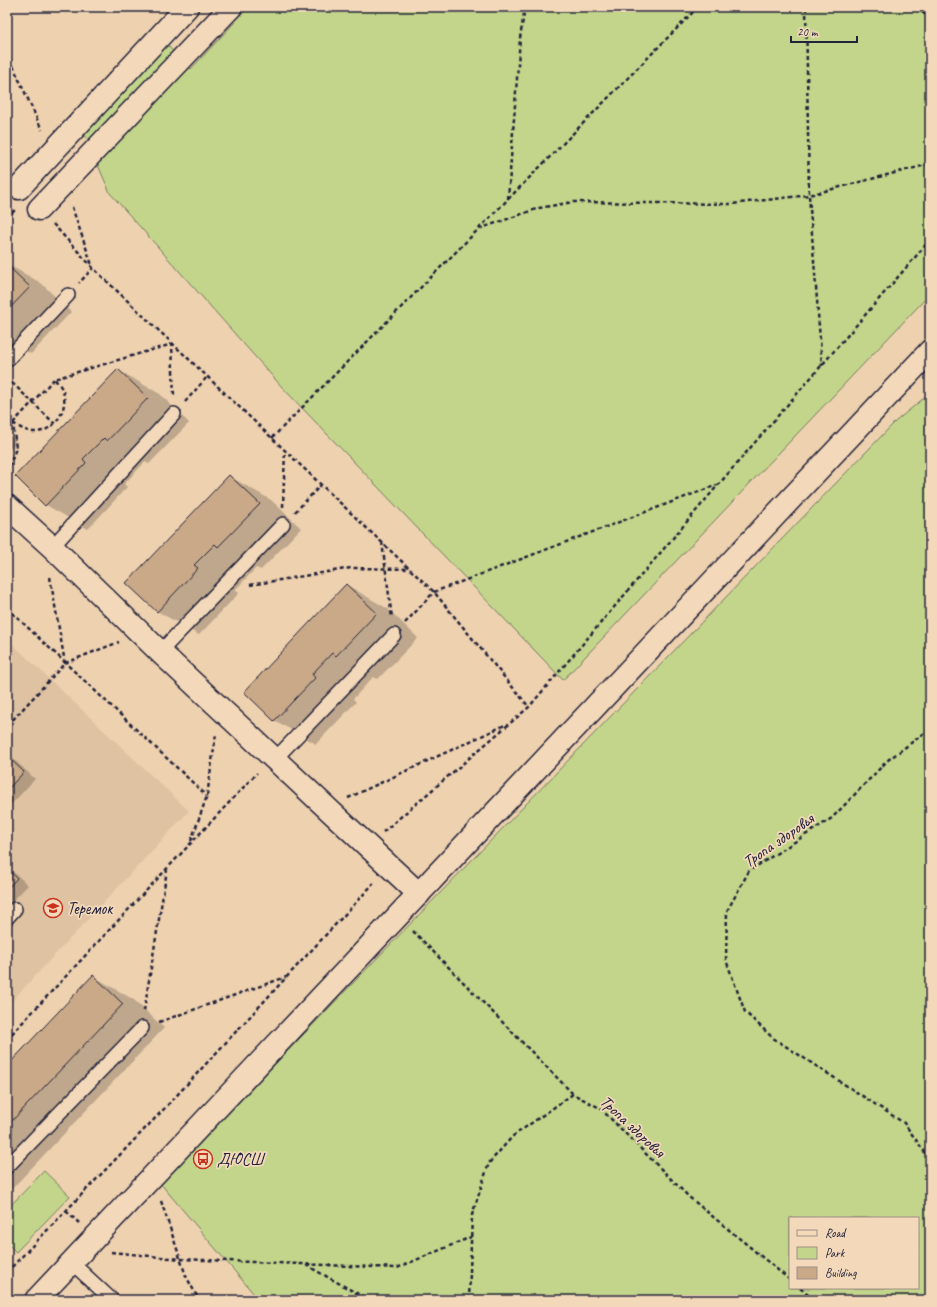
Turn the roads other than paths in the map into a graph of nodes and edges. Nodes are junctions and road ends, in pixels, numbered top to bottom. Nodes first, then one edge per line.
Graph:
1 (187, 7) edge
2 (231, 7) edge
3 (19, 188) dead end
4 (39, 209) road end
5 (68, 295) dead end
6 (930, 351) edge
7 (7, 360) edge
8 (174, 414) road end
9 (7, 506) edge
10 (283, 524) road end
11 (52, 547) junction
12 (394, 635) road end
13 (160, 652) junction
14 (275, 759) junction
15 (419, 894) junction
16 (142, 1028) road end
17 (7, 1167) edge
18 (71, 1262) junction
19 (36, 1300) edge
20 (112, 1300) edge

1 - 3 street
2 - 4 street
5 - 7 lane
6 - 15 street
8 - 11 lane
9 - 11 street
10 - 13 lane
11 - 13 street
12 - 14 lane
13 - 14 street
14 - 15 street
15 - 18 street
16 - 17 lane
18 - 19 street
18 - 20 lane

